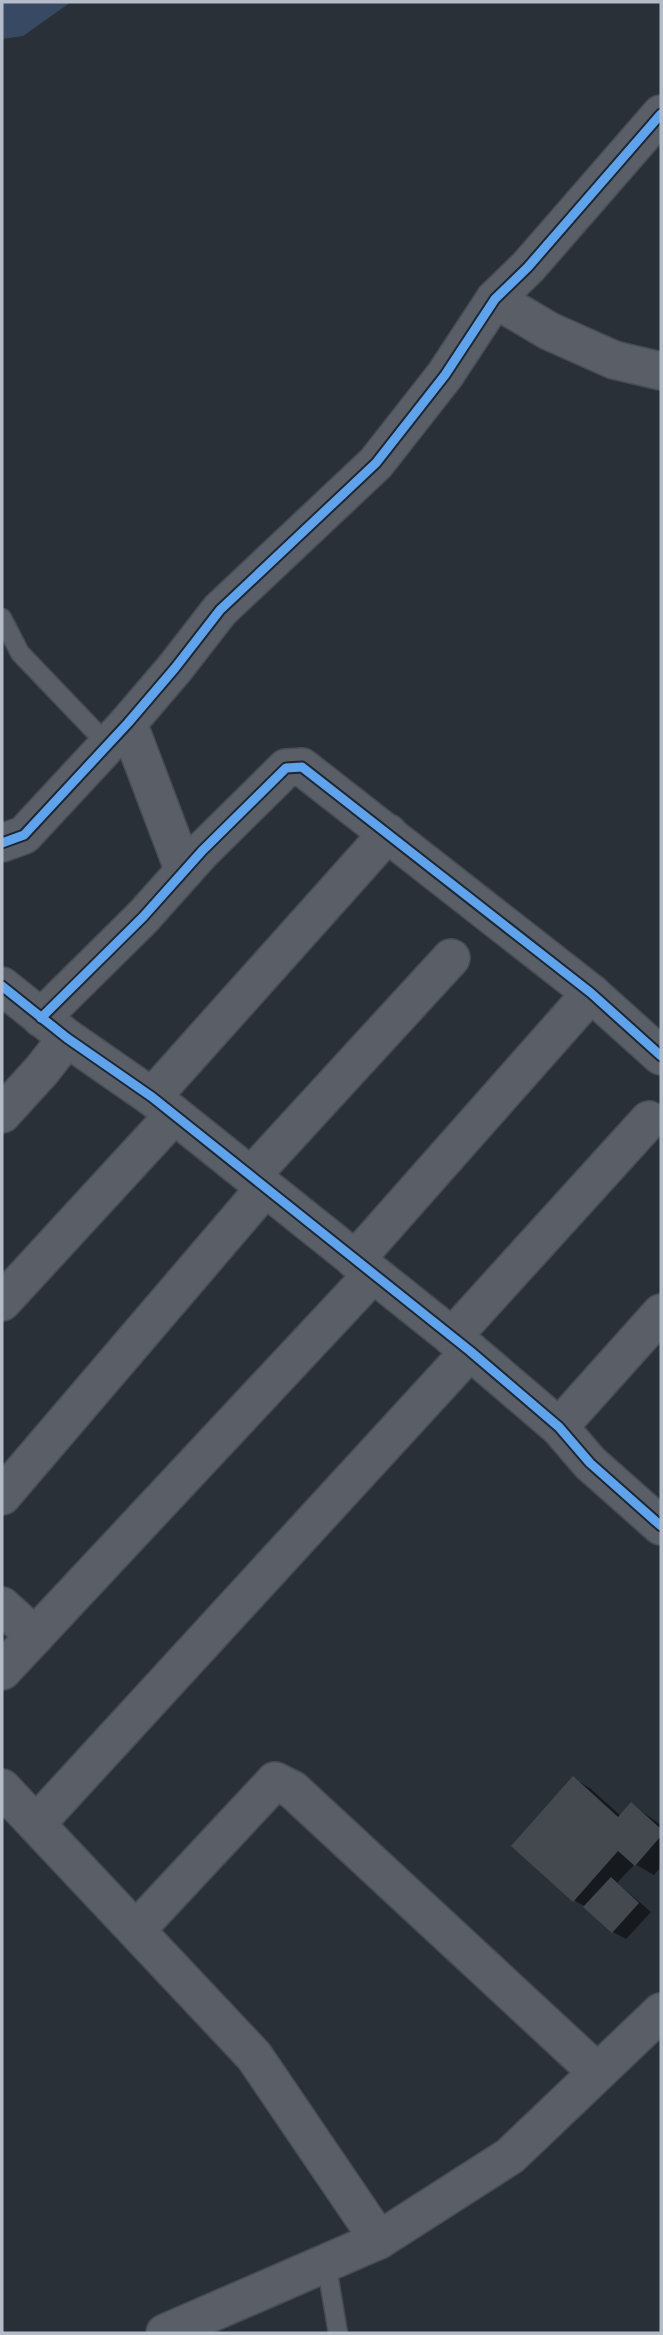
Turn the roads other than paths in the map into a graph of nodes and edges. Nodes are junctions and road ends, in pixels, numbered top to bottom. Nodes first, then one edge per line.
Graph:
1 (661, 114) edge
2 (495, 299) junction
3 (661, 371) edge
4 (2, 618) edge
5 (118, 734) junction
6 (388, 833) junction
7 (2, 843) edge
8 (184, 871) junction
9 (451, 958) dead end
10 (2, 986) edge
11 (591, 993) junction
12 (54, 1028) junction
13 (661, 1056) edge
14 (163, 1106) junction
15 (2, 1114) edge
16 (649, 1120) dead end
17 (258, 1182) junction
18 (363, 1268) junction
19 (2, 1302) edge
20 (661, 1313) edge
21 (461, 1344) junction
22 (559, 1427) junction
23 (2, 1496) edge
24 (657, 1515) edge
25 (2, 1606) edge
26 (35, 1636) junction
27 (2, 1671) edge
28 (2, 1788) edge
29 (36, 1824) junction
30 (136, 1930) junction
31 (661, 2012) edge
32 (597, 2072) junction
33 (379, 2240) junction
34 (326, 2262) junction
35 (165, 2333) edge
36 (338, 2333) edge

1 - 2 street
2 - 3 street
2 - 5 street
4 - 5 lane
5 - 7 street
5 - 8 street
6 - 8 street
6 - 11 street
6 - 14 street
8 - 12 street
9 - 17 street
10 - 12 street
11 - 13 street
11 - 18 street
12 - 14 street
12 - 15 street
14 - 17 street
14 - 19 street
16 - 21 street
17 - 18 street
17 - 23 street
18 - 21 street
18 - 26 street
20 - 22 street
21 - 22 street
21 - 29 street
22 - 24 street
25 - 26 street
26 - 27 street
28 - 29 street
29 - 30 street
30 - 32 street
30 - 33 street
31 - 32 street
32 - 33 street
33 - 34 street
34 - 35 street
34 - 36 lane

